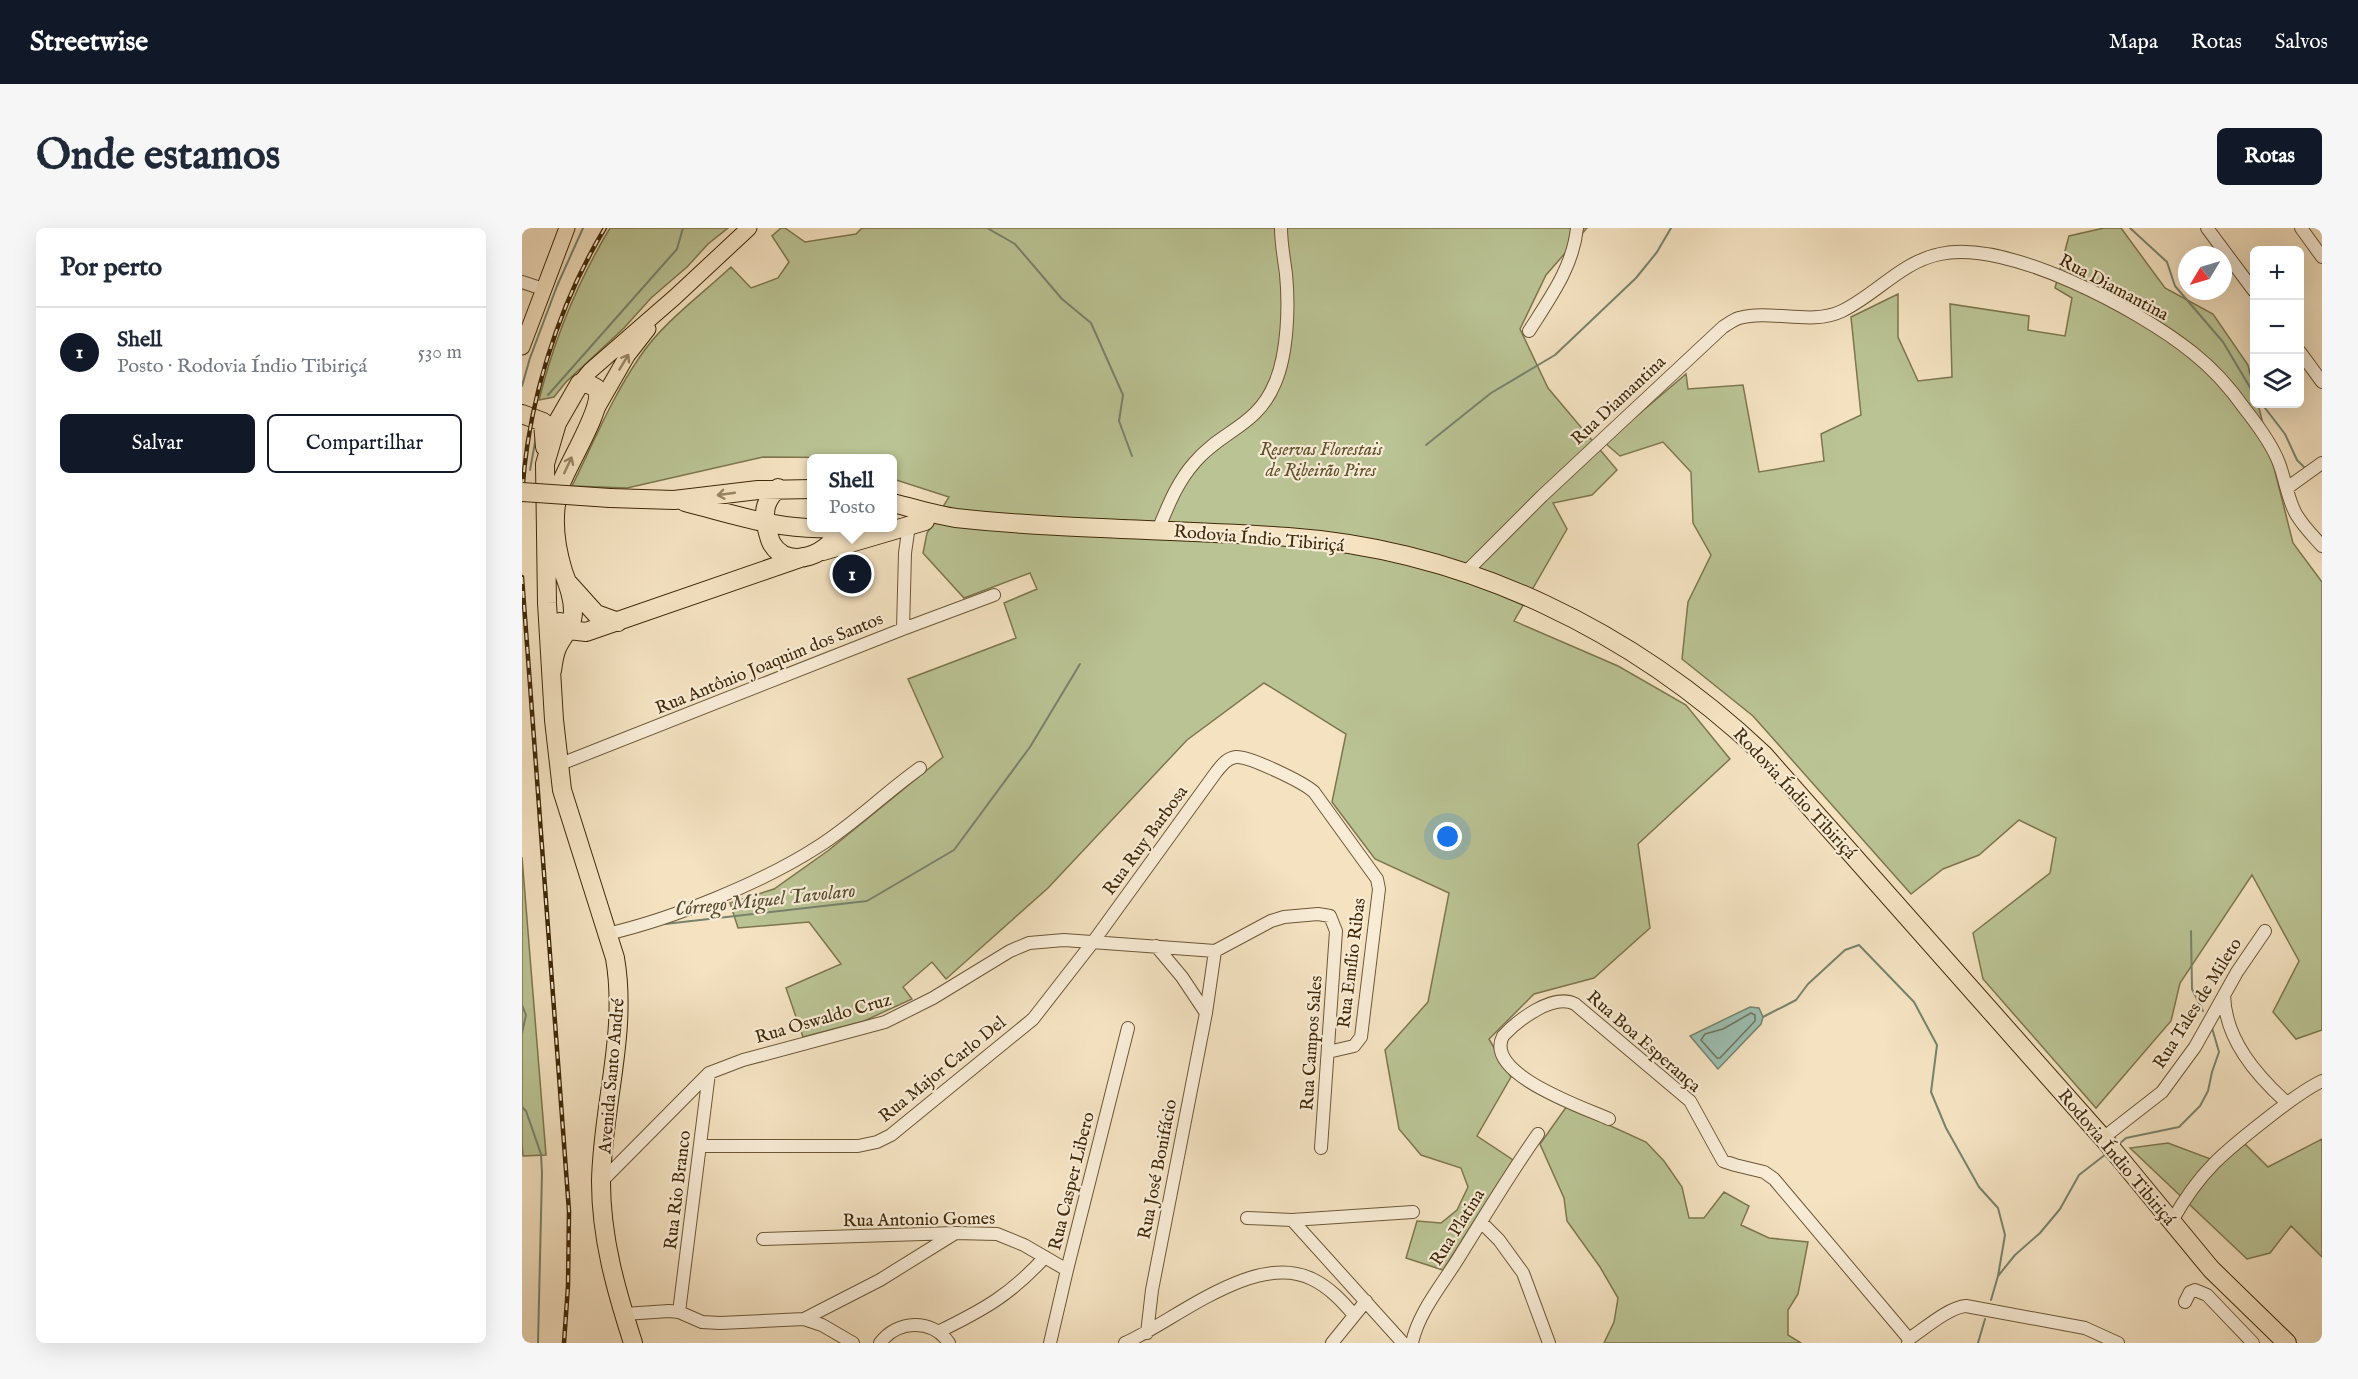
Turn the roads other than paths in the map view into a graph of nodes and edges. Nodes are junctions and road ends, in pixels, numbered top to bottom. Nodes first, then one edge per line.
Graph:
1 (567, 228) edge
2 (749, 228) edge
3 (1281, 228) edge
4 (1577, 228) edge
5 (2207, 228) edge
6 (2301, 228) edge
7 (2322, 257) edge
8 (522, 282) edge
9 (2250, 286) edge
10 (543, 289) junction
11 (675, 297) junction
12 (1529, 331) dead end
13 (522, 347) edge
14 (2302, 354) edge
15 (2322, 382) edge
16 (577, 388) junction
17 (522, 404) edge
18 (595, 412) junction
19 (522, 414) edge
20 (2322, 463) edge
21 (545, 464) junction
22 (778, 488) junction
23 (2287, 488) junction
24 (807, 489) edge
25 (522, 492) edge
26 (674, 500) junction
27 (897, 504) edge
28 (954, 518) junction
29 (905, 524) edge
30 (807, 528) edge
31 (768, 529) junction
32 (1158, 530) junction
33 (838, 532) edge
34 (880, 532) edge
35 (2322, 546) edge
36 (812, 554) junction
37 (1465, 573) junction
38 (757, 574) junction
39 (568, 583) junction
40 (994, 595) dead end
41 (547, 603) junction
42 (573, 605) junction
43 (618, 622) junction
44 (903, 629) junction
45 (569, 630) junction
46 (552, 671) junction
47 (1227, 760) joint
48 (558, 765) junction
49 (920, 768) dead end
50 (2265, 931) dead end
51 (607, 934) junction
52 (1093, 942) junction
53 (1156, 946) junction
54 (1215, 951) junction
55 (2224, 995) junction
56 (1206, 1013) junction
57 (1128, 1028) dead end
58 (1328, 1052) junction
59 (709, 1073) junction
60 (2322, 1081) edge
61 (2288, 1103) junction
62 (1610, 1119) dead end
63 (1538, 1134) dead end
64 (2103, 1138) junction
65 (702, 1146) junction
66 (1322, 1148) dead end
67 (602, 1182) junction
68 (1413, 1212) dead end
69 (1247, 1218) dead end
70 (1292, 1220) junction
71 (2172, 1221) junction
72 (1481, 1222) junction
73 (955, 1233) junction
74 (763, 1239) dead end
75 (1045, 1257) junction
76 (1067, 1270) junction
77 (1366, 1301) junction
78 (2185, 1302) dead end
79 (679, 1312) junction
80 (624, 1314) junction
81 (1354, 1315) junction
82 (804, 1318) junction
83 (938, 1332) junction
84 (1147, 1333) junction
85 (1909, 1341) edge
86 (633, 1343) edge
87 (853, 1343) edge
88 (880, 1343) edge
89 (949, 1343) edge
90 (1050, 1343) edge
91 (1125, 1343) edge
92 (1332, 1343) edge
93 (1403, 1343) edge
94 (1412, 1343) edge
95 (1550, 1343) edge
96 (2118, 1343) edge
97 (2253, 1343) edge
98 (2287, 1343) edge

1 - 10 main road
2 - 11 main road
3 - 32 street
4 - 12 street
5 - 9 street
6 - 7 street
8 - 10 street
10 - 13 main road
11 - 16 main road
18 -> 11 main road
14 - 15 street
16 - 17 highway
16 - 18 highway
16 - 21 highway
39 -> 18 highway
19 - 21 highway, Avenida Santo André
20 - 23 street
21 - 41 highway, Avenida Santo André
22 - 24 highway
22 -> 26 highway
22 - 31 highway
23 - 35 street, Rua Diamantina
23 - 37 street, Rua Diamantina
25 - 26 highway, bridge
26 - 31 highway
27 - 28 highway, Rodovia Índio Tibiriçá
28 - 29 highway, Rodovia Índio Tibiriçá
28 - 32 highway, Rodovia Índio Tibiriçá
29 - 44 street
30 - 31 highway
31 - 36 highway
31 - 38 highway
32 - 37 highway, Rodovia Índio Tibiriçá
33 - 36 highway
34 - 36 highway, Rodovia Índio Tibiriçá
36 - 38 highway, Rodovia Índio Tibiriçá
37 - 64 highway, Rodovia Índio Tibiriçá
38 - 43 highway, Rodovia Índio Tibiriçá
39 - 42 highway
39 - 43 highway
40 - 44 street, Rua Antônio Joaquim dos Santos
41 - 42 highway
41 - 45 highway
41 - 46 highway, Avenida Santo André
42 - 45 highway, Avenida Santo André
43 - 45 highway, Rodovia Índio Tibiriçá
44 - 48 street, Rua Antônio Joaquim dos Santos
45 - 46 highway, Avenida Santo André
46 - 48 highway, Avenida Santo André
47 - 52 street, Rua Ruy Barbosa
47 - 58 street, Rua Emílio Ribas
48 - 51 highway, Avenida Santo André
49 - 51 street
50 - 55 street, Rua Tales de Mileto
51 - 67 highway, Avenida Santo André
52 - 53 street, Rua Oswaldo Cruz
52 - 59 street, Rua Oswaldo Cruz
52 - 65 street, Rua Major Carlo Del
53 - 54 street, Rua Oswaldo Cruz
53 - 56 street
54 - 56 street, Rua José Bonifácio
54 - 58 street, Rua Campos Sales
55 - 61 street
55 - 64 street, Rua Tales de Mileto
56 - 84 street, Rua José Bonifácio
57 - 76 street, Rua Casper Libero
58 - 66 street, Rua Campos Sales
59 - 65 street, Rua Rio Branco
59 - 67 street, Rua Oswaldo Cruz
60 - 61 street
61 - 71 street
62 - 85 street, Rua Boa Esperança
63 - 72 street, Rua Platina
64 - 71 highway, Rodovia Índio Tibiriçá
65 - 79 street, Rua Rio Branco
67 - 80 highway, Avenida Santo André
68 - 70 street
69 - 70 street
70 - 77 street
71 - 98 highway, Rodovia Índio Tibiriçá
72 - 94 street, Rua Platina
72 - 95 street
73 - 74 street, Rua Antonio Gomes
73 - 75 street, Rua Antonio Gomes
73 - 82 street
75 - 76 street, Rua Antonio Gomes
75 - 83 street
76 - 90 street, Rua Casper Libero
77 - 81 street
77 - 93 street
78 - 97 street
79 - 80 street
79 - 82 street
80 - 86 highway, Avenida Santo André
81 - 84 street
81 - 92 street
82 - 87 street
83 - 88 street
83 - 89 street
84 - 91 street
85 - 96 street

